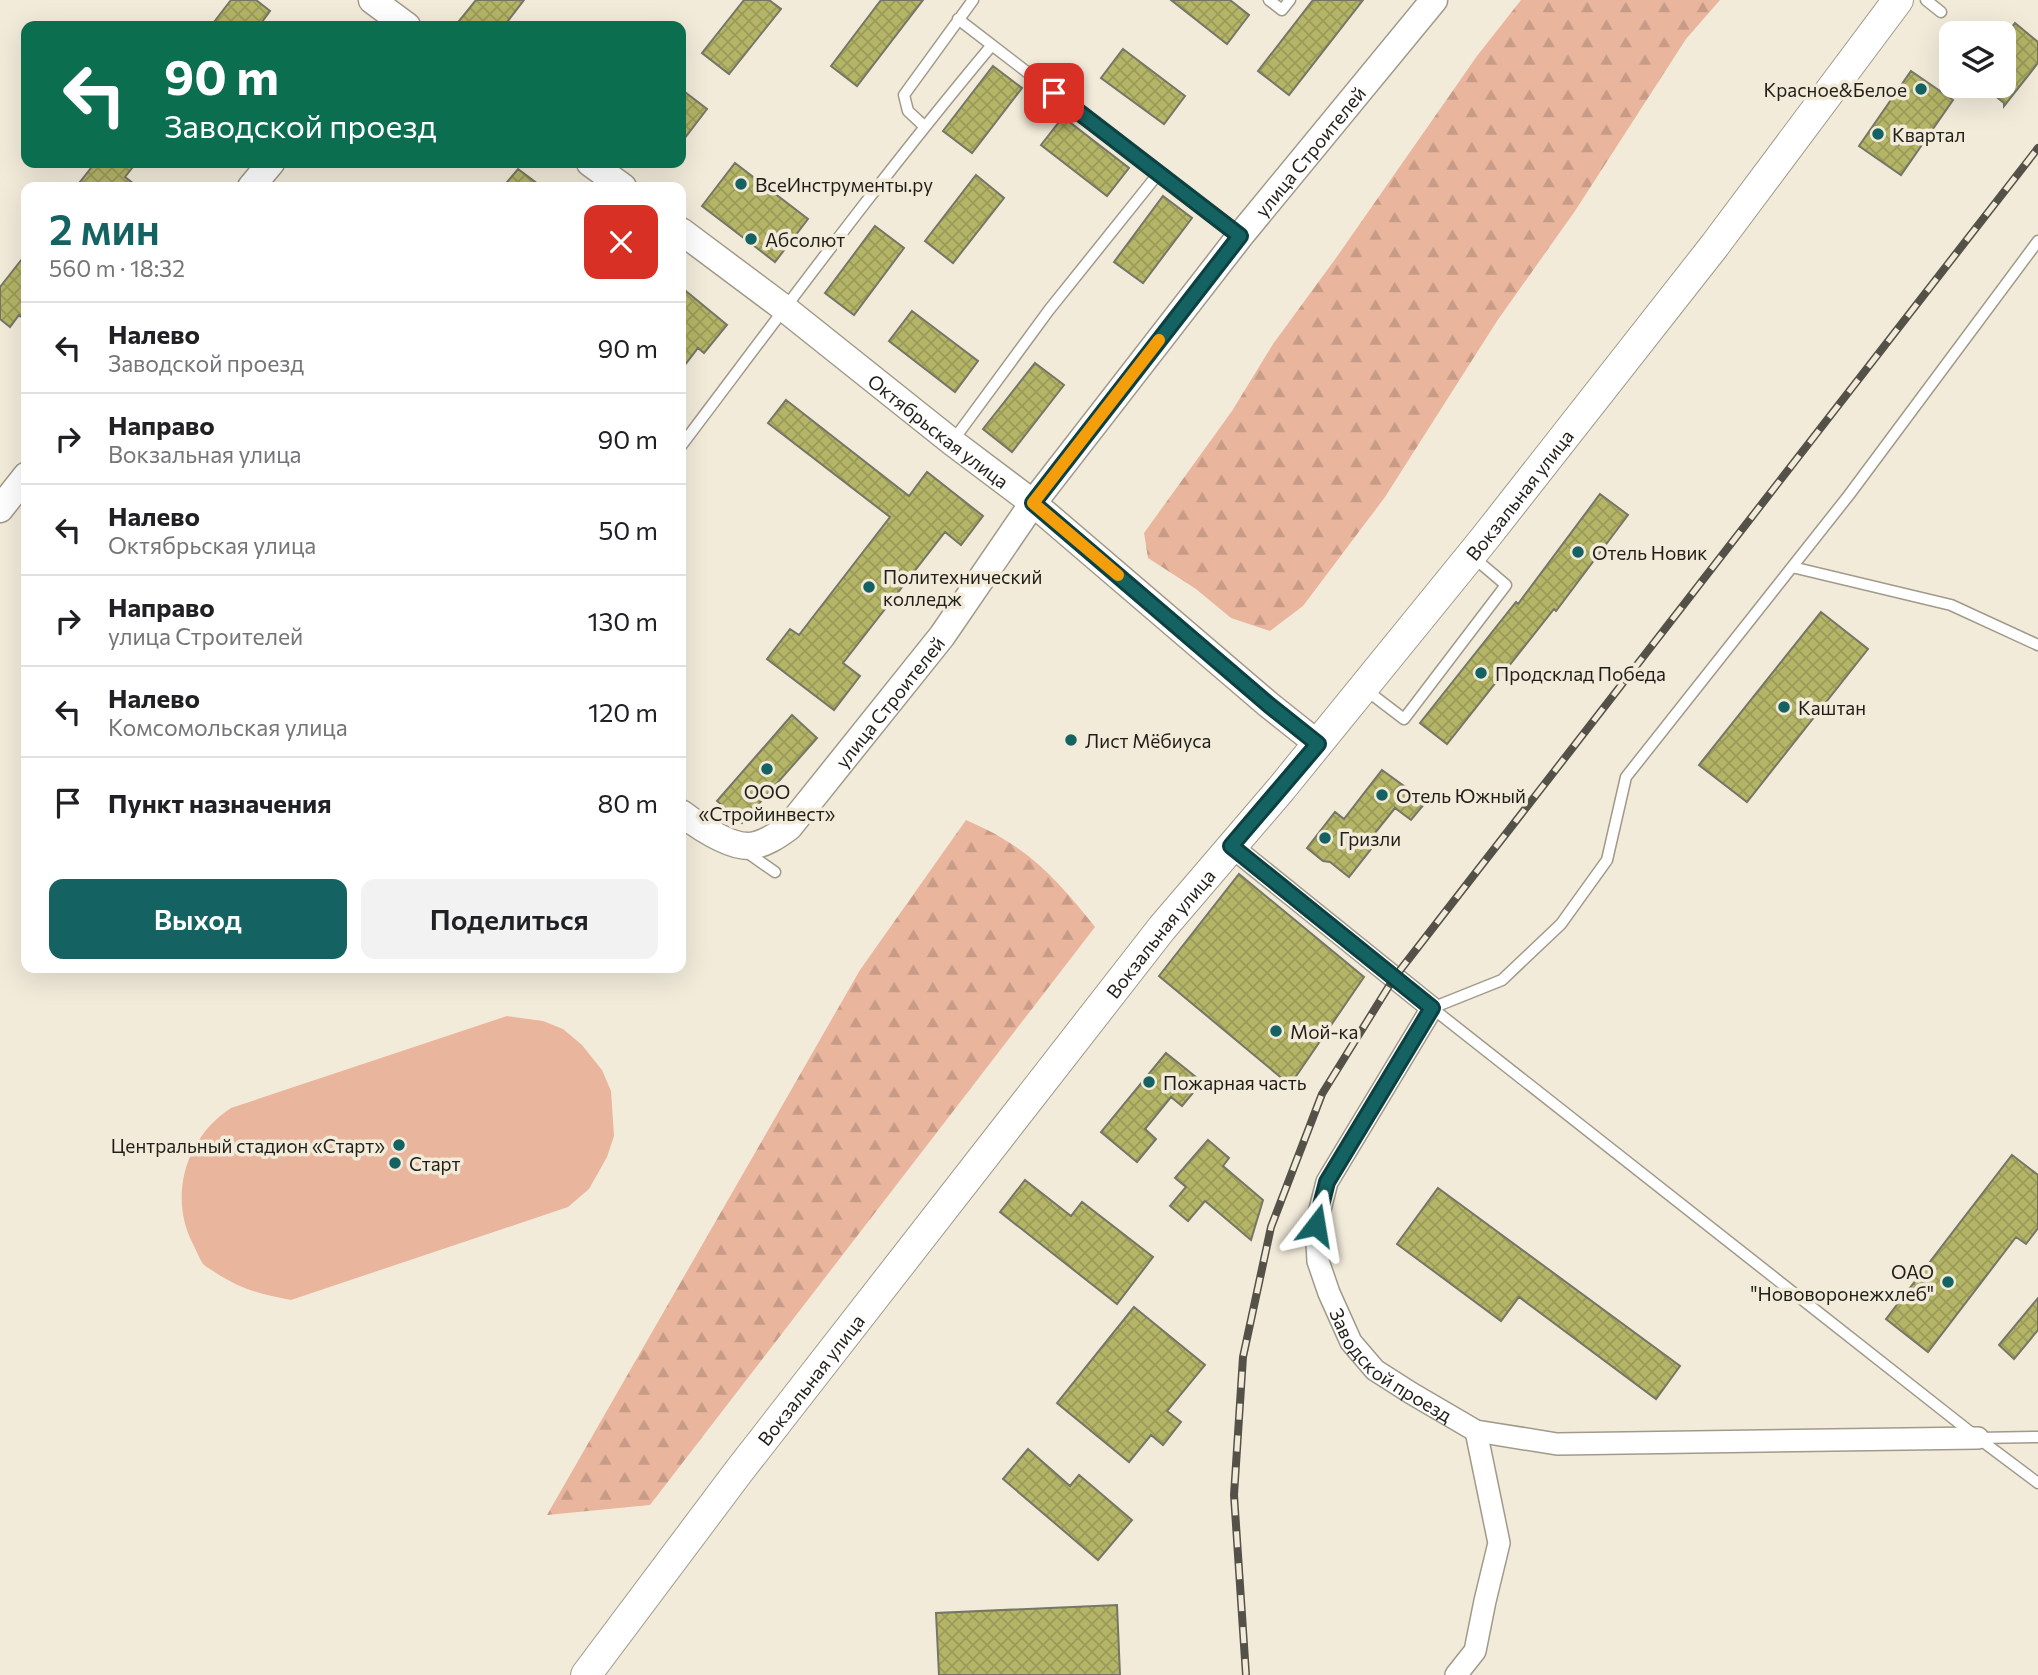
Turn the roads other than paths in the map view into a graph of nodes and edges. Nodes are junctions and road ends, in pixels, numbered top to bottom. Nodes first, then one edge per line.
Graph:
1 (973, 0) edge
2 (1269, 0) edge
3 (1290, 0) edge
4 (1434, 0) edge
5 (1898, 0) edge
6 (1926, 0) edge
7 (1941, 12) dead end
8 (958, 19) junction
9 (992, 45) junction
10 (924, 126) junction
11 (267, 168) edge
12 (597, 168) edge
13 (1158, 174) junction
14 (255, 182) edge
15 (616, 182) edge
16 (686, 235) edge
17 (1240, 236) junction
18 (2038, 241) edge
19 (784, 307) junction
20 (686, 439) edge
21 (952, 442) junction
22 (21, 482) edge
23 (1033, 503) junction
24 (0, 509) edge
25 (1471, 555) junction
26 (1792, 567) junction
27 (2038, 646) edge
28 (1364, 688) junction
29 (1318, 744) junction
30 (686, 816) edge
31 (789, 827) junction
32 (737, 845) junction
33 (1231, 846) junction
34 (760, 862) junction
35 (775, 872) dead end
36 (1432, 1008) junction
37 (1476, 1431) junction
38 (2038, 1437) edge
39 (1978, 1438) junction
40 (2038, 1483) edge
41 (586, 1675) edge
42 (1456, 1675) edge

1 - 8 lane
2 - 3 lane
4 - 17 street, улица Строителей
5 - 25 main road, Вокзальная улица
6 - 7 lane
8 - 9 lane
8 - 10 lane
9 - 10 lane
9 - 13 lane
10 - 19 lane
11 - 14 street
12 - 15 street
13 - 17 lane
13 - 21 lane
16 - 19 street, Октябрьская улица
17 - 23 street, улица Строителей
18 - 26 lane
19 - 20 lane
19 - 21 street, Октябрьская улица
21 - 23 street, Октябрьская улица
22 - 24 street
23 - 29 street, Октябрьская улица
23 - 31 street, улица Строителей
25 - 28 main road, Вокзальная улица
25 - 28 lane
26 - 27 lane
26 - 36 lane
28 - 29 main road, Вокзальная улица
29 - 33 main road, Вокзальная улица
30 - 32 street
31 - 32 street, улица Строителей
31 - 34 lane
32 - 34 lane
33 - 36 street
33 - 41 main road, Вокзальная улица
34 - 35 lane
36 - 37 street, Заводской проезд
36 - 39 lane
37 - 39 street, Заводской проезд
37 - 42 street
38 - 39 lane, Заводской проезд
39 - 40 lane

